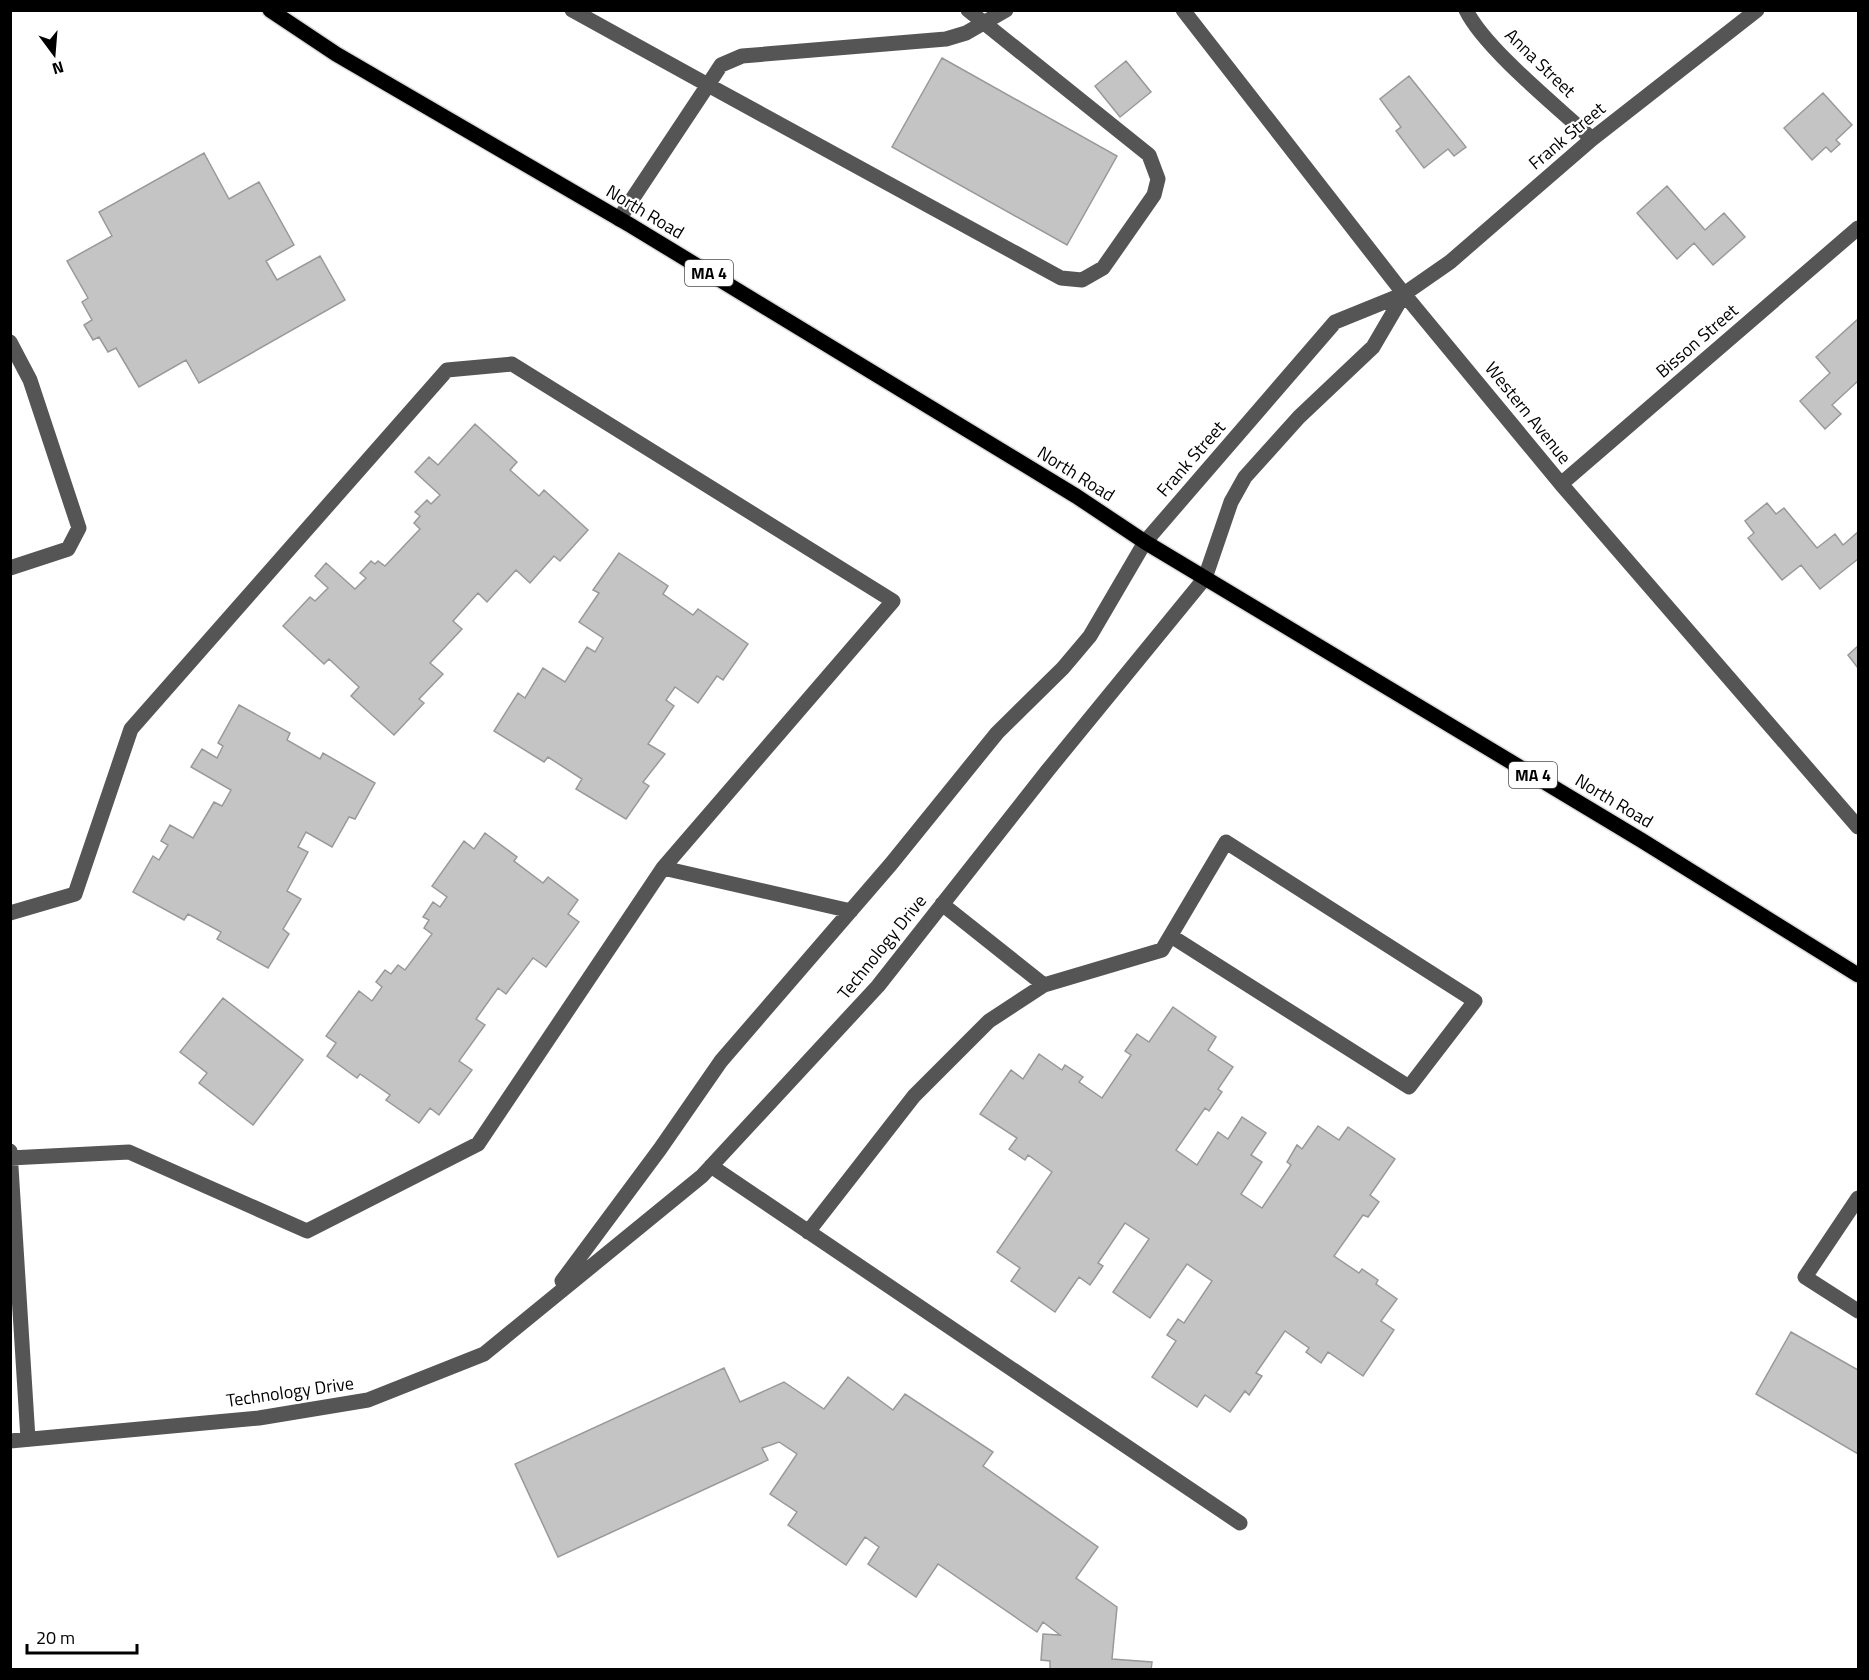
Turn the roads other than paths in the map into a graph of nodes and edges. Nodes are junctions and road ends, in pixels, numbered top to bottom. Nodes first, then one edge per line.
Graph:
1 (270, 10) edge
2 (572, 10) edge
3 (968, 10) edge
4 (1006, 10) edge
5 (1183, 10) edge
6 (1466, 10) edge
7 (1757, 10) edge
8 (984, 24) junction
9 (708, 85) junction
10 (1592, 139) junction
11 (619, 219) junction
12 (1858, 228) edge
13 (1404, 294) junction
14 (10, 342) edge
15 (1561, 484) junction
16 (1145, 542) junction
17 (10, 568) edge
18 (1205, 578) junction
19 (1858, 827) edge
20 (663, 868) junction
21 (942, 904) junction
22 (851, 911) junction
23 (10, 913) edge
24 (1171, 936) junction
25 (1858, 975) edge
26 (1044, 985) junction
27 (10, 1151) edge
28 (11, 1159) edge
29 (711, 1166) junction
30 (1858, 1198) edge
31 (808, 1232) junction
32 (548, 1301) junction
33 (1858, 1311) edge
34 (28, 1439) junction
35 (10, 1441) edge
36 (1240, 1523) dead end

1 - 11 main road, North Road / MA 4
2 - 9 street
3 - 8 street
4 - 8 street
5 - 13 street, Western Avenue
6 - 10 street, Anna Street
7 - 10 street, Frank Street
8 - 9 street
8 - 9 street
9 - 11 street
10 - 13 street, Frank Street
11 - 16 main road, North Road / MA 4
12 - 15 street, Bisson Street
13 - 15 street, Western Avenue
13 - 16 street, Frank Street
13 - 18 street, Frank Street
14 - 17 street
15 - 19 street, Western Avenue
16 - 18 main road, North Road / MA 4
16 - 22 street, Technology Drive
18 - 21 street, Technology Drive
18 - 25 main road, North Road / MA 4
20 - 22 street
20 - 23 street
20 - 28 street
21 - 26 street
21 - 29 street, Technology Drive
22 - 32 street, Technology Drive
24 - 24 street
24 - 26 street
26 - 31 street
27 - 28 street
28 - 34 street
29 - 31 street
29 - 32 street, Technology Drive
30 - 33 street
31 - 36 street
32 - 34 street, Technology Drive
34 - 35 street, Technology Drive

